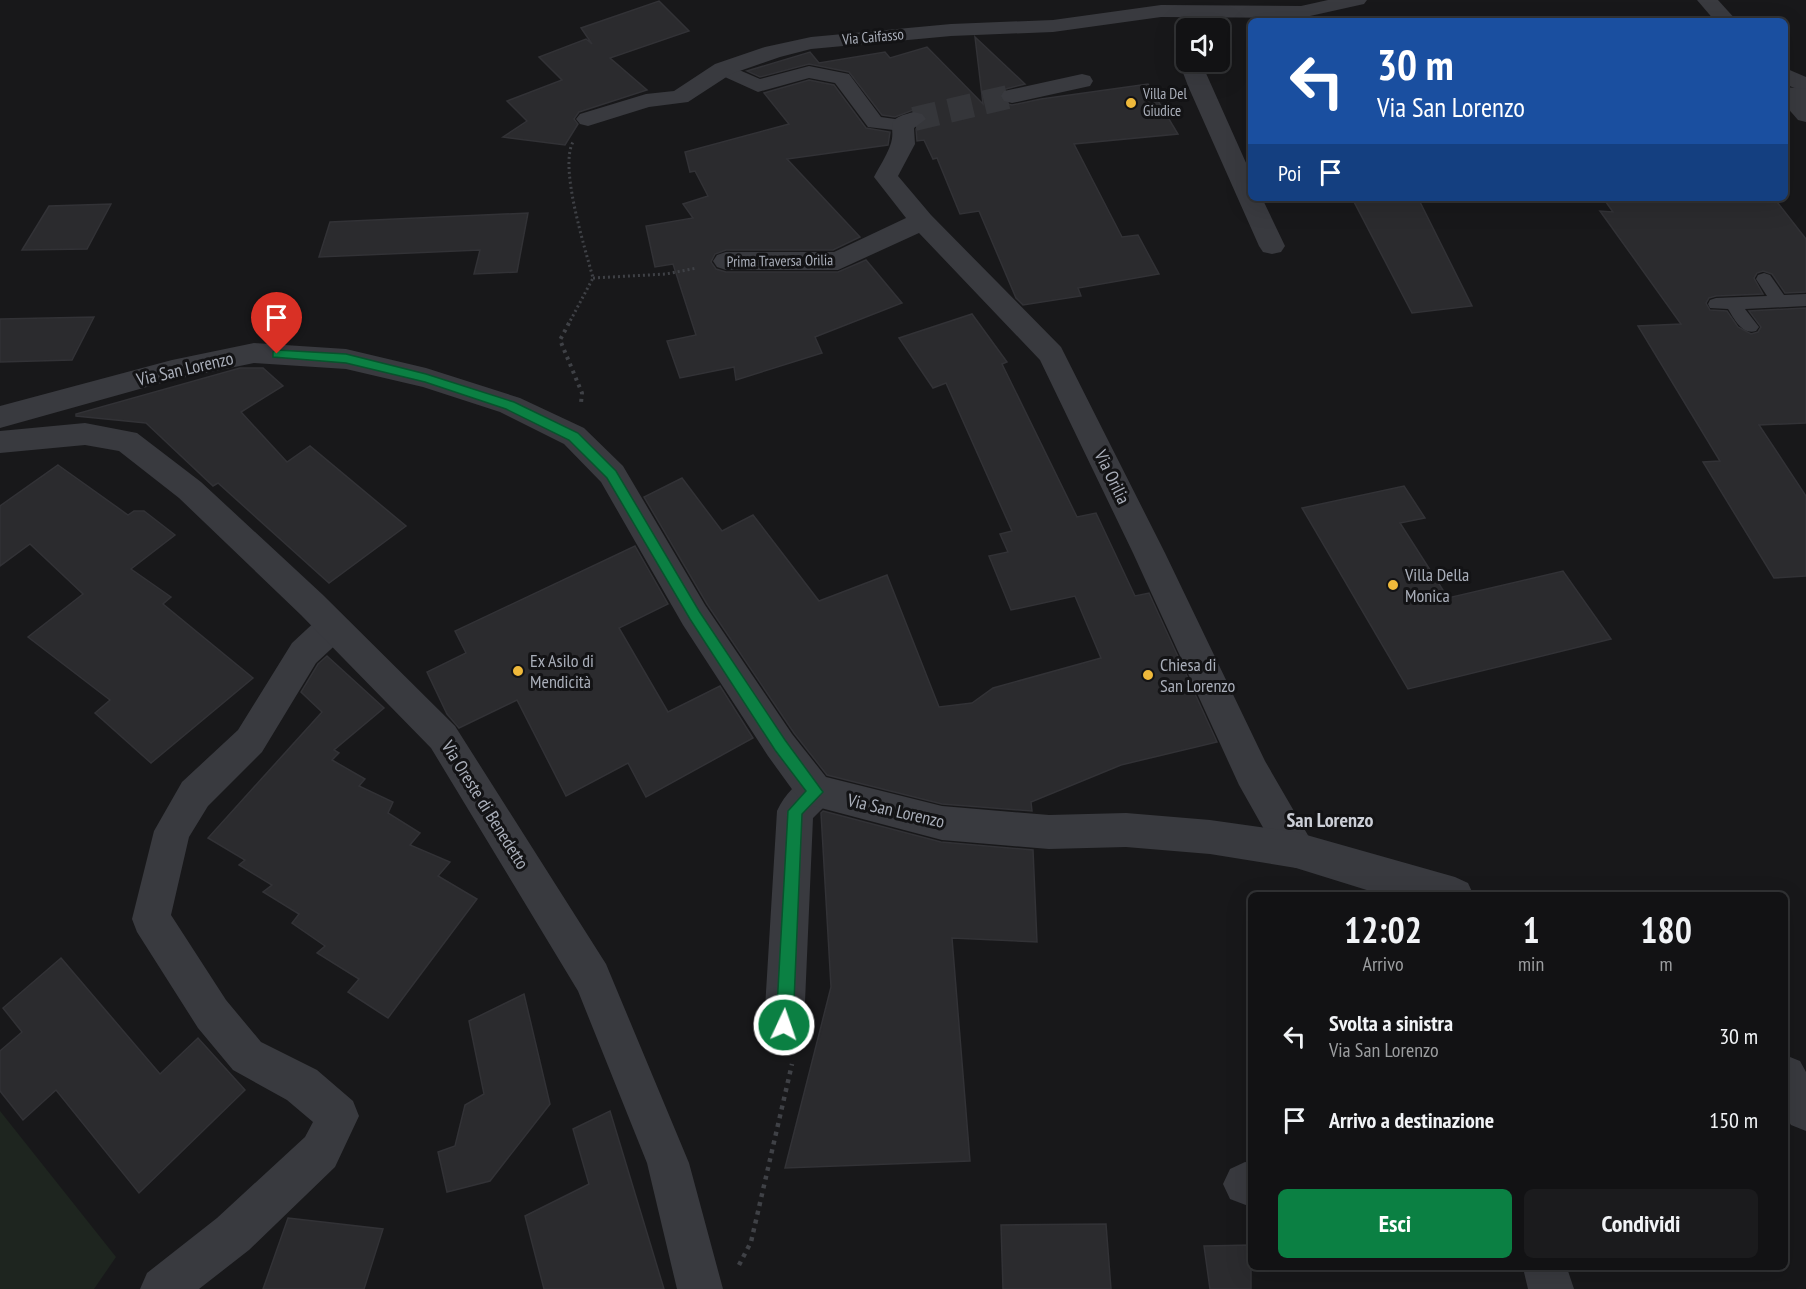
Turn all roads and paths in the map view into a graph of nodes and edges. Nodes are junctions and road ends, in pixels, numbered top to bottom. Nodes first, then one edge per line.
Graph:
1 (1357, 0) edge
2 (1707, 0) edge
3 (1275, 18) edge
4 (1723, 18) edge
5 (1248, 24) edge
6 (1230, 28) edge
7 (1176, 38) edge
8 (723, 69) junction
9 (1194, 72) edge
10 (1082, 81) dead end
11 (1792, 89) edge
12 (1012, 96) tunnel mouth
13 (1806, 115) edge
14 (588, 119) joint
15 (906, 130) joint
16 (1248, 193) edge
17 (1251, 201) edge
18 (922, 221) junction
19 (1272, 246) dead end
20 (726, 261) joint
21 (594, 278) junction
22 (1764, 279) dead end
23 (1806, 300) edge
24 (1779, 301) junction
25 (1750, 327) dead end
26 (0, 417) edge
27 (574, 436) junction
28 (0, 442) edge
29 (332, 627) junction
30 (815, 792) junction
31 (1296, 849) junction
32 (1440, 892) edge
33 (784, 1025) joint
34 (1788, 1081) edge
35 (1806, 1110) edge
36 (737, 1270) dead end
37 (1546, 1270) edge
38 (163, 1289) edge
39 (700, 1289) edge
40 (1551, 1289) edge

1 - 3 street, Via Caifasso
2 - 4 street
5 - 6 street, Via Caifasso
7 - 8 street, Via Caifasso
8 - 14 street, Via Caifasso
8 - 15 street
9 - 16 street
10 - 12 street
11 - 13 street
14 - 21 path
15 - 18 street, Via Orilia
17 - 19 street
18 - 20 street, Prima Traversa Orilia
18 - 31 street, Via Orilia
20 - 21 path, Prima Traversa Orilia
21 - 27 path
22 - 24 lane
23 - 24 lane
24 - 25 lane
26 - 27 street, Via San Lorenzo
27 - 30 street, Via San Lorenzo
28 - 29 street, Via Oreste di Benedetto
29 - 38 street
29 - 39 street, Via Oreste di Benedetto
30 - 31 street, Via San Lorenzo
30 - 33 street
31 - 32 street, Via San Lorenzo
33 - 36 path
34 - 35 street
37 - 40 street

